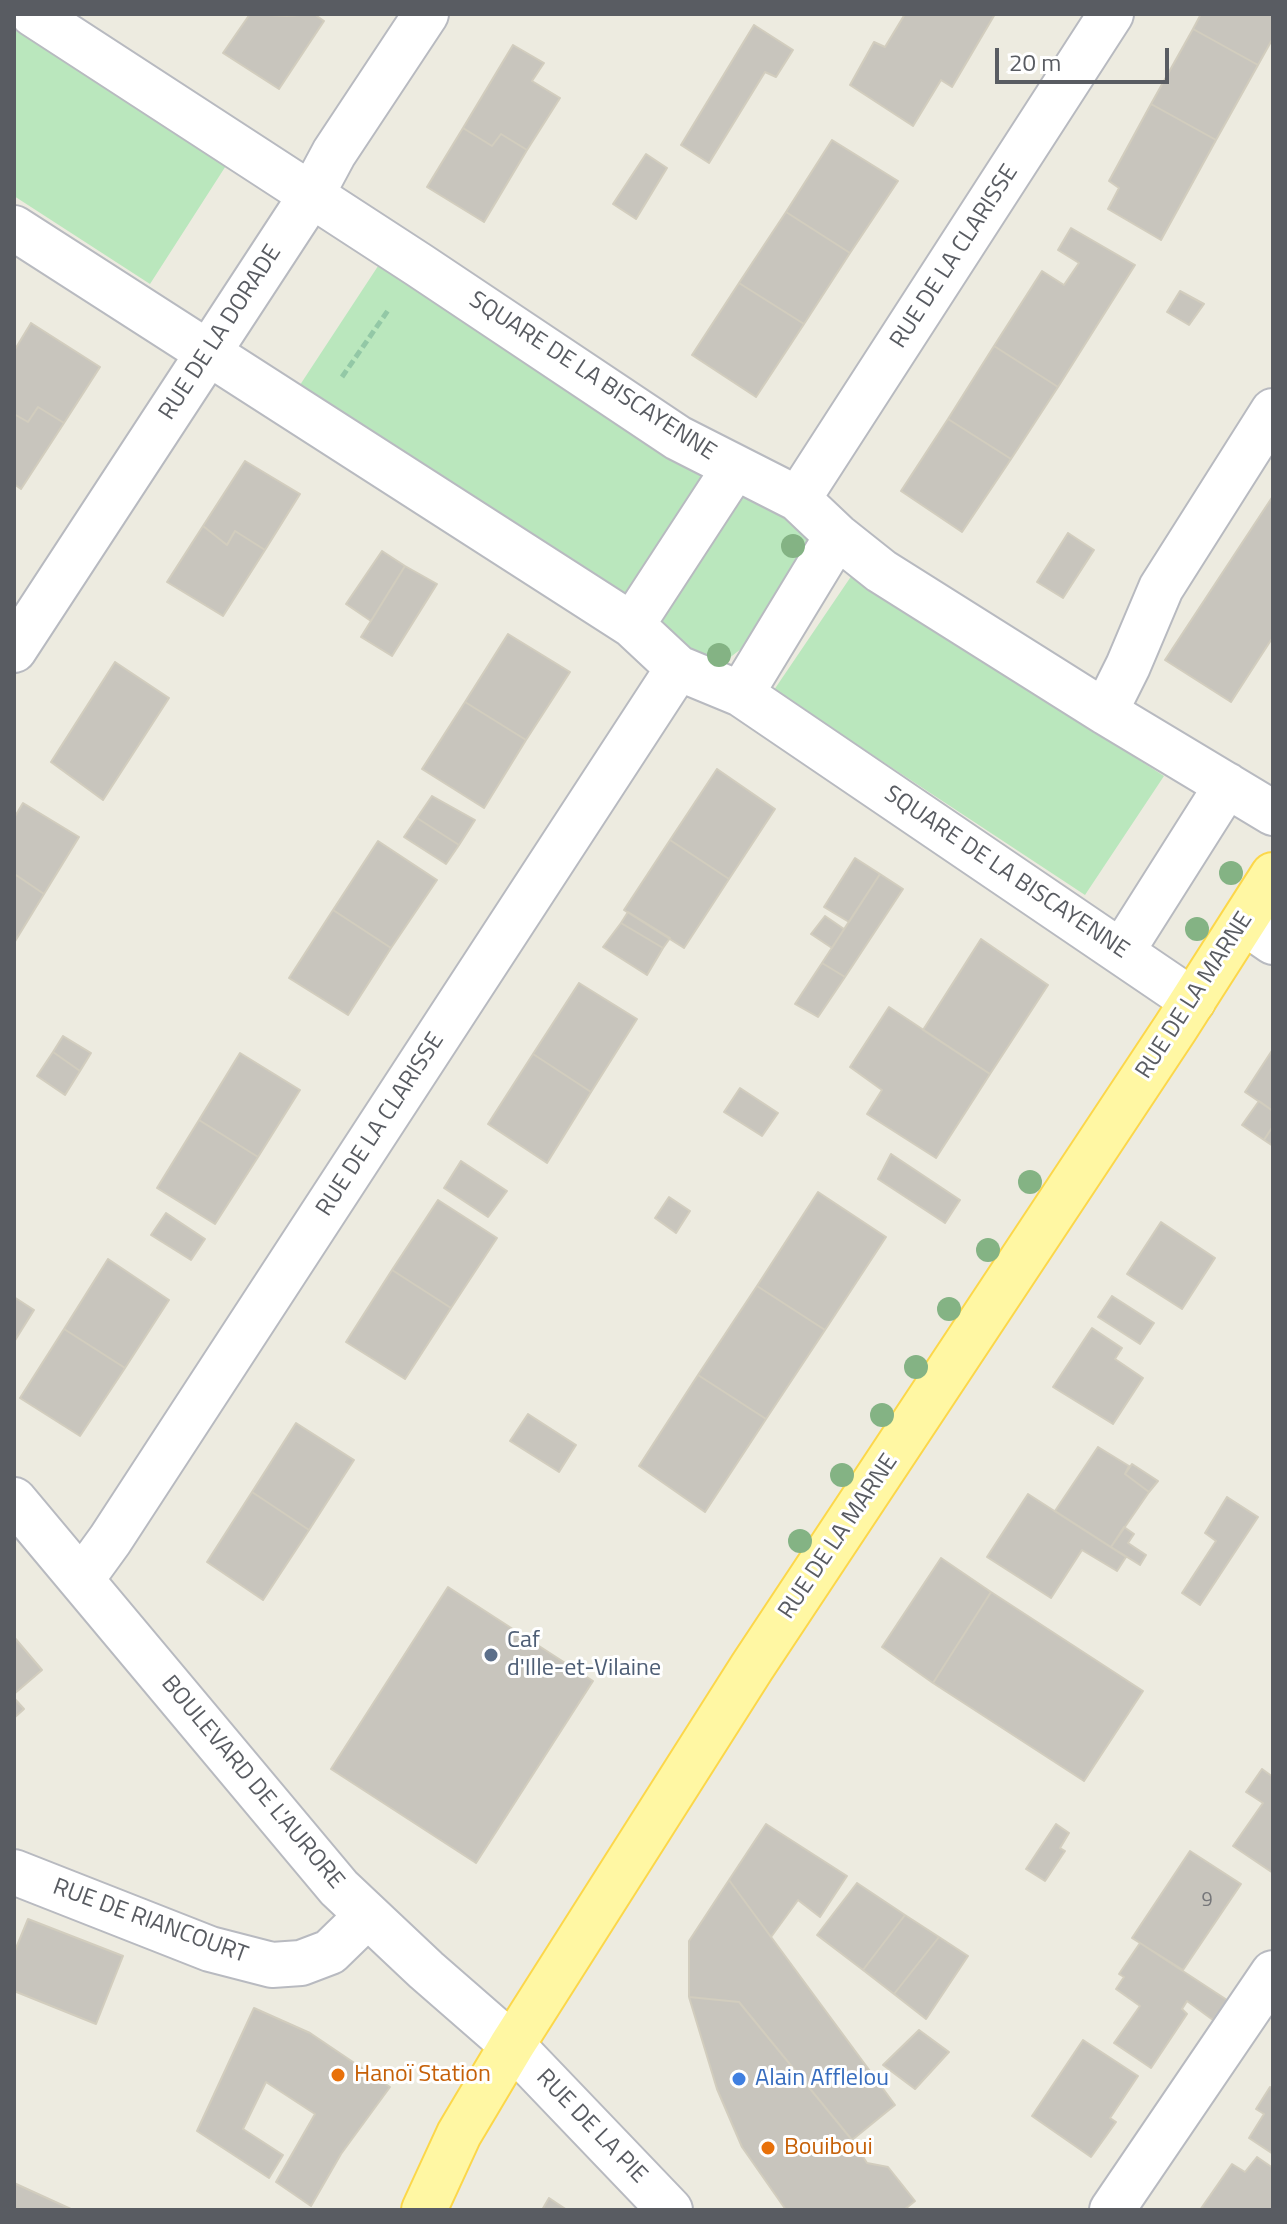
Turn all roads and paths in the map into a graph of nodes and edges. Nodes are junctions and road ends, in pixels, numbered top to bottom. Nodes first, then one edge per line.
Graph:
1 (33, 14) edge
2 (426, 14) edge
3 (1111, 14) edge
4 (312, 194) junction
5 (14, 228) edge
6 (419, 265) junction
7 (207, 354) junction
8 (1273, 411) edge
9 (312, 421) junction
10 (735, 467) junction
11 (798, 499) junction
12 (837, 536) junction
13 (632, 625) junction
14 (14, 650) edge
15 (678, 668) junction
16 (741, 694) junction
17 (1105, 712) junction
18 (1227, 785) junction
19 (1273, 813) edge
20 (1273, 875) edge
21 (1258, 932) edge
22 (1122, 951) junction
23 (1193, 1001) junction
24 (14, 1500) edge
25 (81, 1580) junction
26 (14, 1872) edge
27 (367, 1916) junction
28 (1273, 1973) edge
29 (512, 2045) junction
30 (424, 2210) edge
31 (670, 2210) edge
32 (1112, 2210) edge

1 - 4 street, SQUARE DE LA BISCAYENNE
2 - 4 street, RUE DE LA DORADE
3 - 11 street, RUE DE LA CLARISSE
4 - 6 street, SQUARE DE LA BISCAYENNE
4 - 7 street, RUE DE LA DORADE
5 - 7 street, SQUARE DE LA BISCAYENNE
6 - 9 path
6 - 10 street, SQUARE DE LA BISCAYENNE
7 - 9 street, SQUARE DE LA BISCAYENNE
7 - 14 street, RUE DE LA DORADE
8 - 17 street
9 - 13 street, SQUARE DE LA BISCAYENNE
10 - 11 street, SQUARE DE LA BISCAYENNE
10 - 13 street
11 - 12 street, SQUARE DE LA BISCAYENNE
12 - 16 street
12 - 17 street, SQUARE DE LA BISCAYENNE
13 - 15 street, SQUARE DE LA BISCAYENNE
15 - 16 street, SQUARE DE LA BISCAYENNE
15 - 25 street, RUE DE LA CLARISSE
16 - 22 street, SQUARE DE LA BISCAYENNE
17 - 18 street, SQUARE DE LA BISCAYENNE
18 - 19 street, SQUARE DE LA BISCAYENNE
18 - 22 street
20 - 21 main road, RUE DE LA MARNE
21 - 23 main road, RUE DE LA MARNE
22 - 23 street, SQUARE DE LA BISCAYENNE
23 - 29 main road, RUE DE LA MARNE
24 - 25 street, BOULEVARD DE L'AURORE
25 - 27 street, BOULEVARD DE L'AURORE
26 - 27 street, RUE DE RIANCOURT
27 - 29 street, BOULEVARD DE L'AURORE
28 - 32 street
29 - 30 main road, RUE DE LA MARNE
29 - 31 street, RUE DE LA PIE

